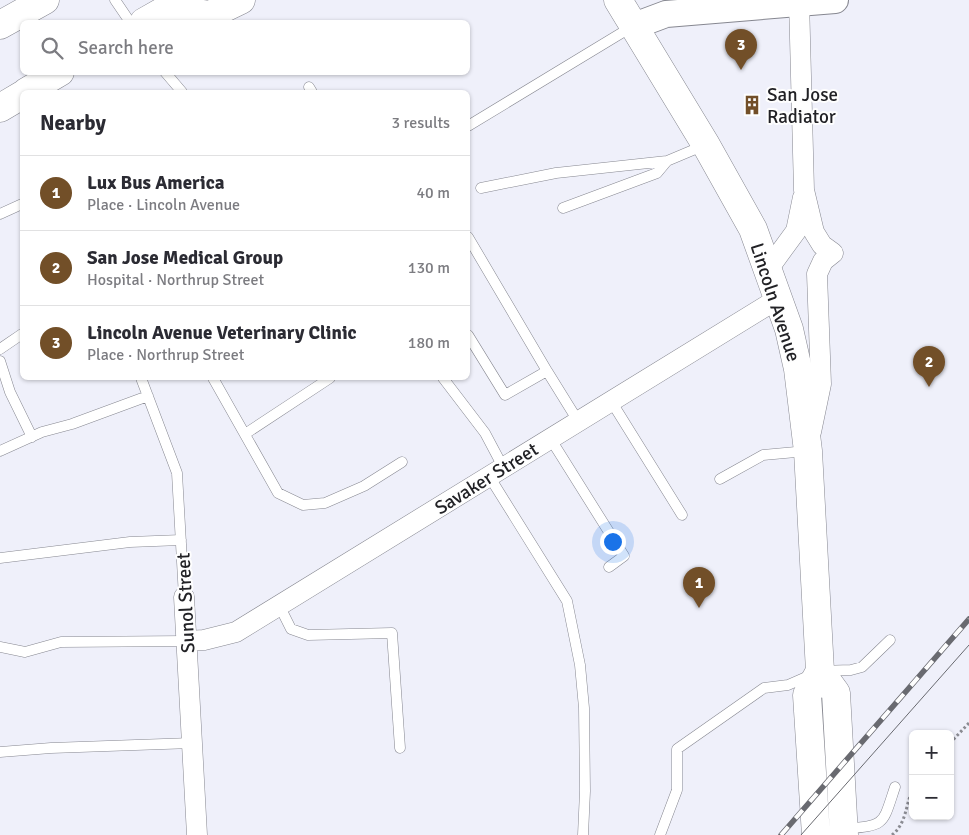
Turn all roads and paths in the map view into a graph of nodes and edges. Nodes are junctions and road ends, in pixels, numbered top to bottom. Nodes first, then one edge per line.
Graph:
1 (45, 0) edge
2 (115, 0) edge
3 (241, 0) edge
4 (618, 0) edge
5 (835, 0) edge
6 (799, 2) edge
7 (673, 7) edge
8 (164, 11) edge
9 (129, 20) edge
10 (0, 25) edge
11 (634, 26) junction
12 (55, 75) edge
13 (168, 75) edge
14 (29, 90) edge
15 (180, 90) edge
16 (20, 96) edge
17 (0, 108) edge
18 (470, 125) edge
19 (706, 145) junction
20 (667, 162) junction
21 (481, 188) dead end
22 (804, 190) junction
23 (20, 205) edge
24 (562, 208) dead end
25 (0, 214) edge
26 (470, 239) edge
27 (768, 268) junction
28 (779, 298) junction
29 (20, 335) edge
30 (470, 338) edge
31 (0, 349) edge
32 (0, 361) edge
33 (547, 371) junction
34 (142, 380) edge
35 (214, 380) edge
36 (327, 380) edge
37 (445, 380) edge
38 (148, 396) junction
39 (611, 401) junction
40 (578, 421) junction
41 (245, 434) junction
42 (32, 437) junction
43 (550, 438) junction
44 (0, 451) edge
45 (808, 451) junction
46 (402, 462) dead end
47 (496, 472) junction
48 (720, 480) dead end
49 (682, 515) dead end
50 (181, 540) junction
51 (0, 558) edge
52 (610, 567) dead end
53 (184, 597) joint
54 (279, 605) junction
55 (890, 640) dead end
56 (187, 641) junction
57 (0, 648) edge
58 (820, 671) junction
59 (969, 723) edge
60 (954, 739) edge
61 (192, 743) junction
62 (400, 748) dead end
63 (0, 752) edge
64 (895, 787) dead end
65 (909, 796) edge
66 (844, 832) edge
67 (197, 835) edge
68 (582, 835) edge
69 (660, 835) edge
70 (816, 835) edge
71 (892, 835) edge

1 - 10 main road
2 - 9 lane
3 - 8 main road
4 - 11 main road, Lincoln Avenue
5 - 6 street
6 - 7 street
6 - 22 street
7 - 11 street
11 - 18 lane
11 - 19 main road, Lincoln Avenue
12 - 14 main road
13 - 15 lane
16 - 17 main road
19 - 20 lane
19 - 27 main road, Lincoln Avenue
20 - 21 lane
20 - 24 lane
22 - 27 street
22 - 45 street
23 - 25 lane
26 - 33 lane
27 - 28 main road, Lincoln Avenue
28 - 39 street, Savaker Street
28 - 45 main road, Lincoln Avenue
29 - 31 lane
30 - 33 lane
32 - 42 lane
33 - 40 lane
34 - 38 lane, Sunol Street
35 - 41 lane
36 - 41 lane
37 - 47 lane
38 - 42 lane
38 - 50 lane, Sunol Street
39 - 40 street, Savaker Street
39 - 49 lane
40 - 43 street, Savaker Street
41 - 46 lane
42 - 44 lane
43 - 47 street, Savaker Street
43 - 52 lane
45 - 48 lane
45 - 58 main road, Lincoln Avenue
47 - 54 street, Savaker Street
47 - 68 lane
50 - 51 lane
50 - 53 lane, Sunol Street
53 - 56 street, Sunol Street
54 - 56 street, Savaker Street
54 - 62 lane
55 - 58 lane
56 - 57 lane
56 - 61 street, Sunol Street
58 - 66 main road
58 - 69 lane
58 - 70 main road
59 - 60 path
61 - 63 lane
61 - 67 street, Sunol Street
64 - 66 lane
65 - 71 path

